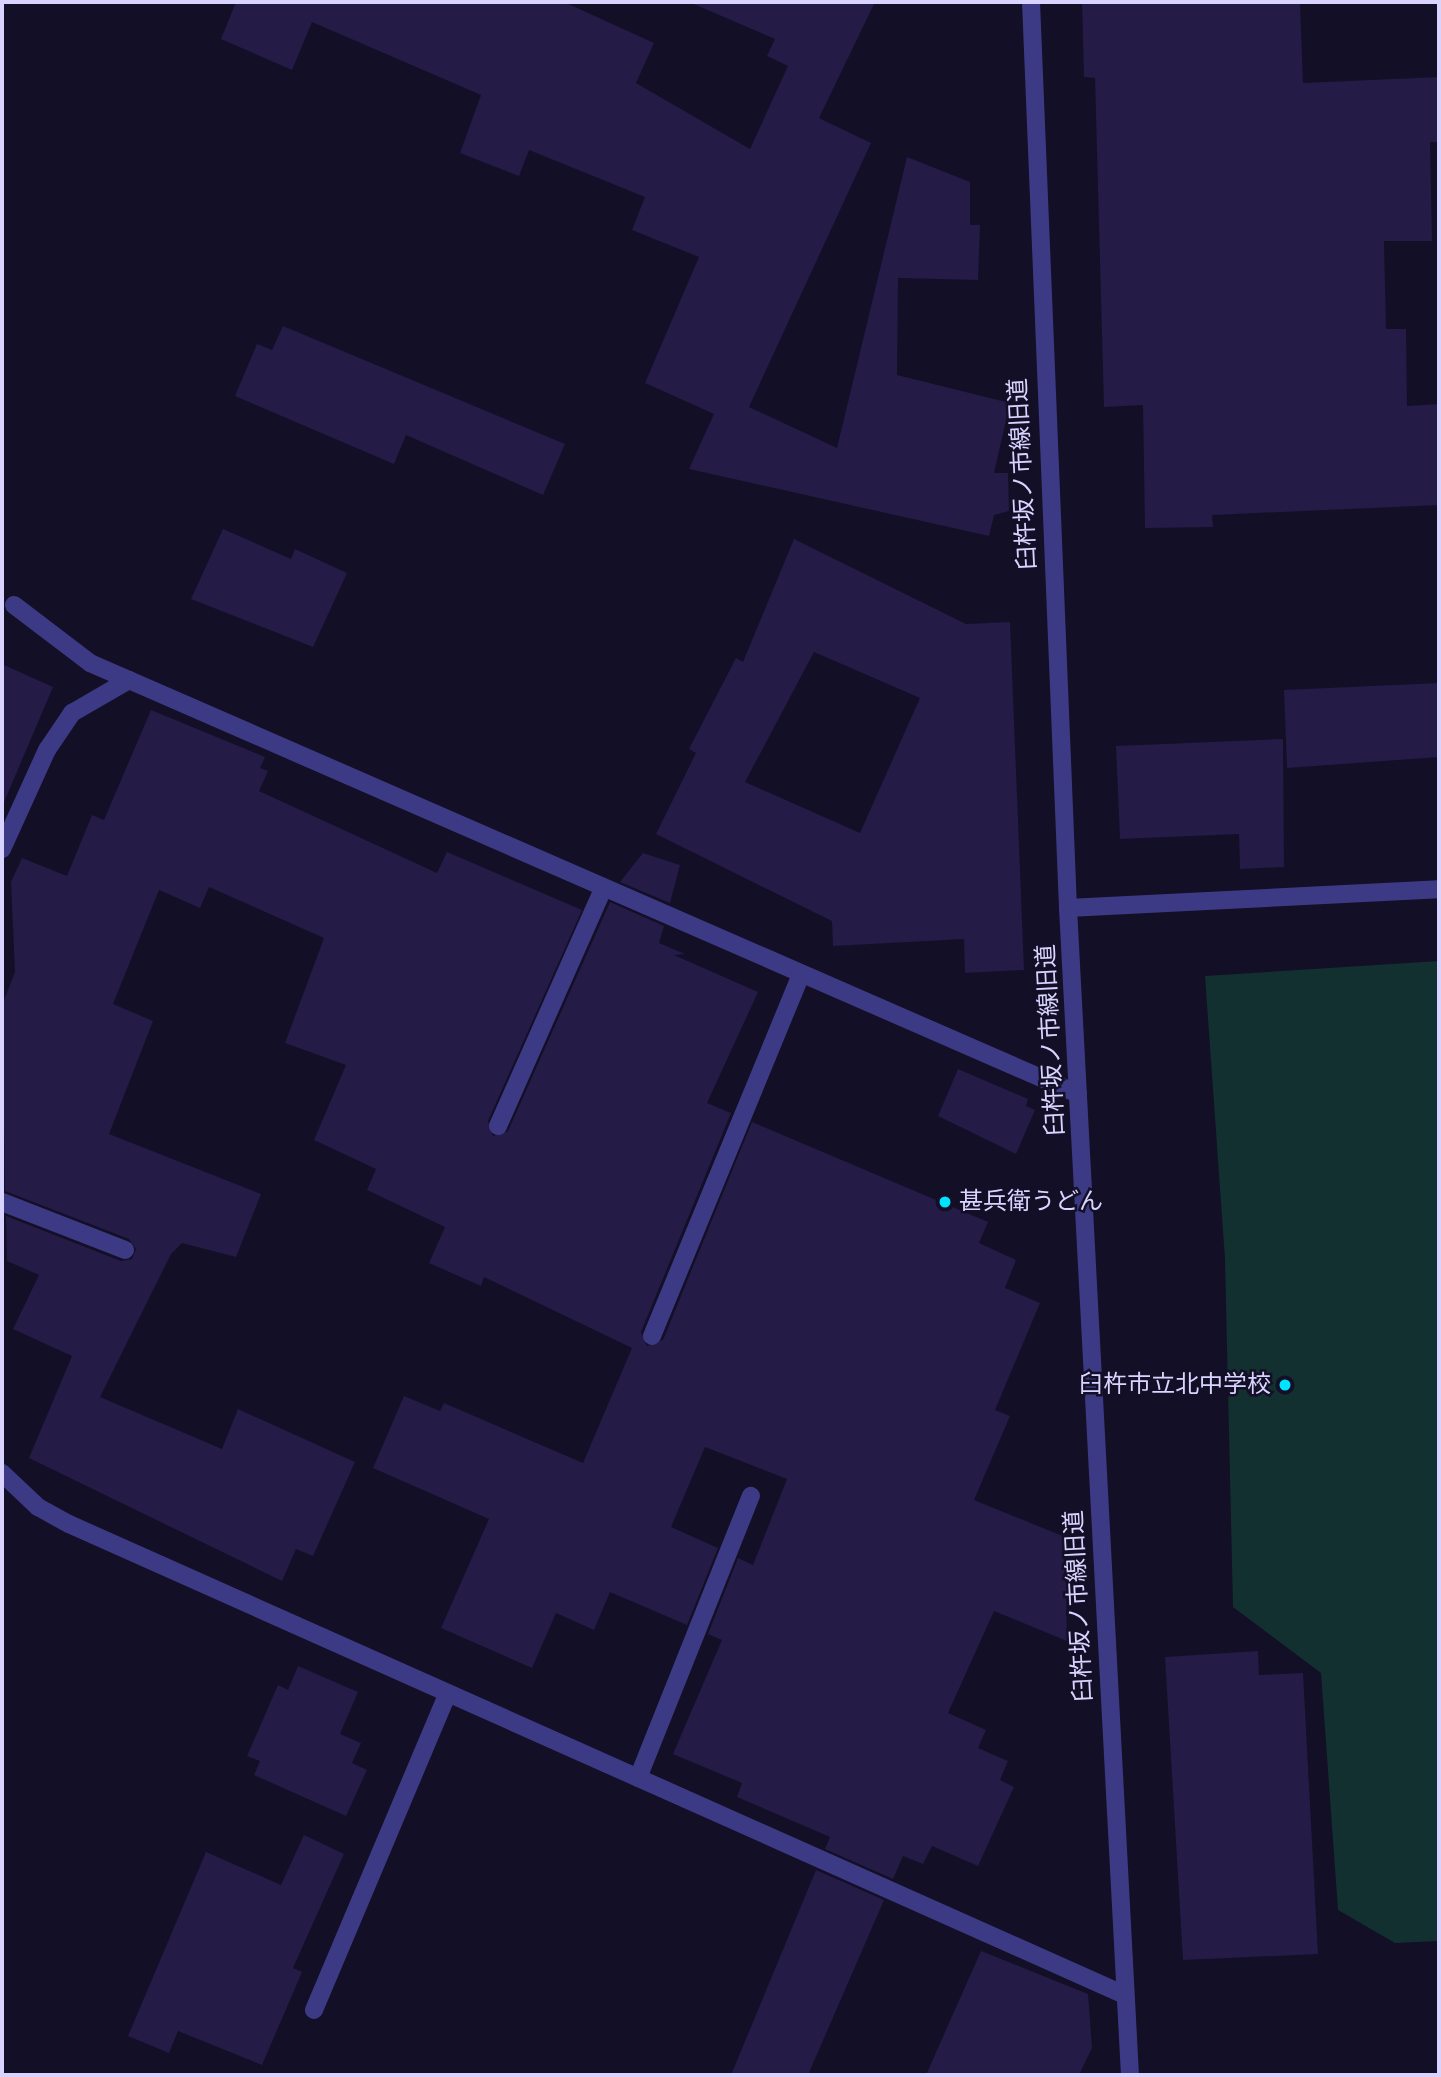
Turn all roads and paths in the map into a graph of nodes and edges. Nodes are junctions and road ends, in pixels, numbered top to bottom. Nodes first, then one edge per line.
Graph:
1 (1031, 2) edge
2 (14, 606) dead end
3 (129, 680) junction
4 (2, 849) edge
5 (604, 887) junction
6 (1439, 889) edge
7 (1068, 908) junction
8 (802, 974) junction
9 (1078, 1094) junction
10 (498, 1126) dead end
11 (2, 1202) edge
12 (125, 1250) dead end
13 (652, 1336) dead end
14 (2, 1473) edge
15 (751, 1496) dead end
16 (448, 1693) junction
17 (638, 1778) junction
18 (1125, 1995) junction
19 (314, 2010) dead end
20 (1129, 2075) edge

1 - 7 street, 臼杵坂ノ市線旧道
2 - 3 street
3 - 4 street
3 - 5 street
5 - 8 street
5 - 10 street
6 - 7 street
7 - 9 street, 臼杵坂ノ市線旧道
8 - 9 street
8 - 13 street
9 - 18 street, 臼杵坂ノ市線旧道
11 - 12 street
14 - 16 street
15 - 17 street
16 - 17 street
16 - 19 street
17 - 18 street
18 - 20 street, 臼杵坂ノ市線旧道

